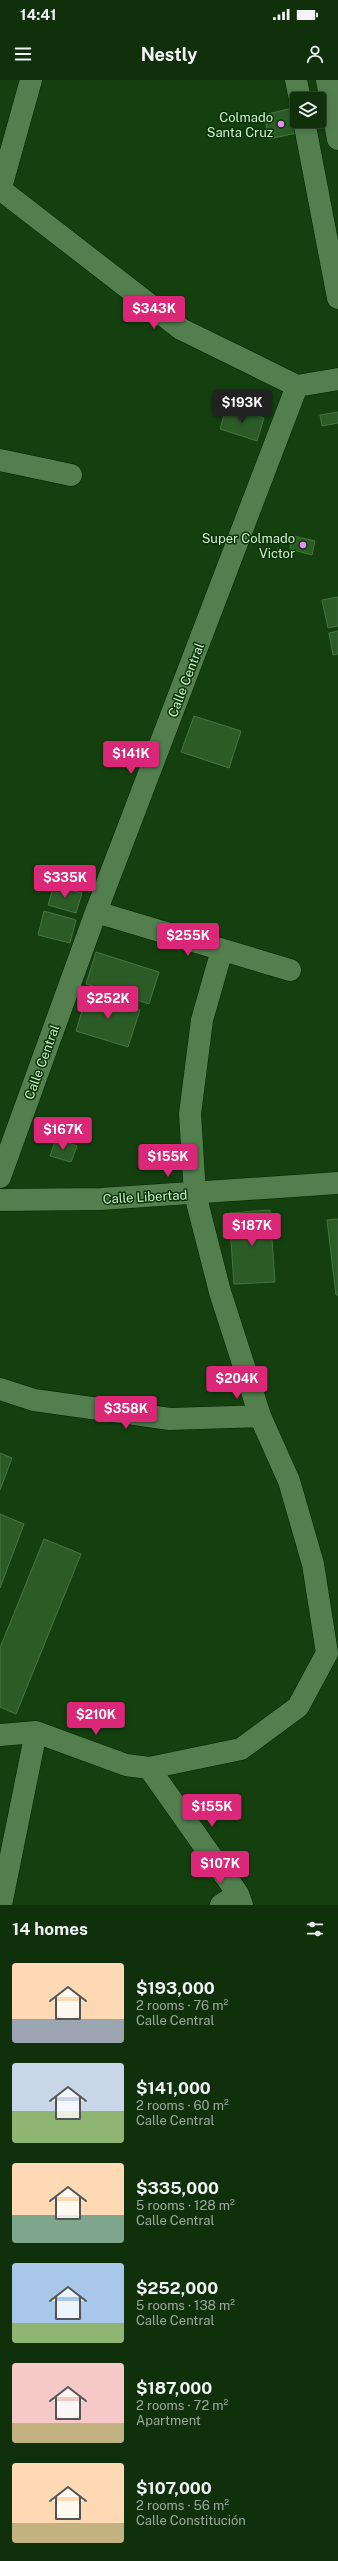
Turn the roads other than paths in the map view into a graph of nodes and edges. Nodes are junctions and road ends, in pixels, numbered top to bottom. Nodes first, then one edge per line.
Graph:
1 (31, 80) edge
2 (296, 80) edge
3 (327, 80) edge
4 (299, 92) edge
5 (305, 128) edge
6 (338, 139) edge
7 (0, 190) edge
8 (338, 298) edge
9 (338, 379) edge
10 (297, 386) junction
11 (0, 460) edge
12 (71, 475) dead end
13 (96, 912) junction
14 (222, 950) junction
15 (290, 970) dead end
16 (0, 1178) edge
17 (338, 1182) edge
18 (195, 1194) junction
19 (0, 1200) edge
20 (0, 1389) edge
21 (260, 1416) junction
22 (36, 1732) junction
23 (0, 1735) edge
24 (149, 1768) junction
25 (234, 1901) edge
26 (2, 1905) edge

1 - 7 street
2 - 4 street
3 - 6 street
5 - 8 street
7 - 10 street
9 - 10 street
10 - 13 street, Calle Central
11 - 12 street
13 - 14 street
13 - 16 street, Calle Central
14 - 15 street
14 - 18 street
17 - 18 street, Calle Libertad
18 - 19 street, Calle Libertad
18 - 21 street
20 - 21 street
21 - 24 street
22 - 23 street
22 - 24 street
22 - 26 street
24 - 25 street

